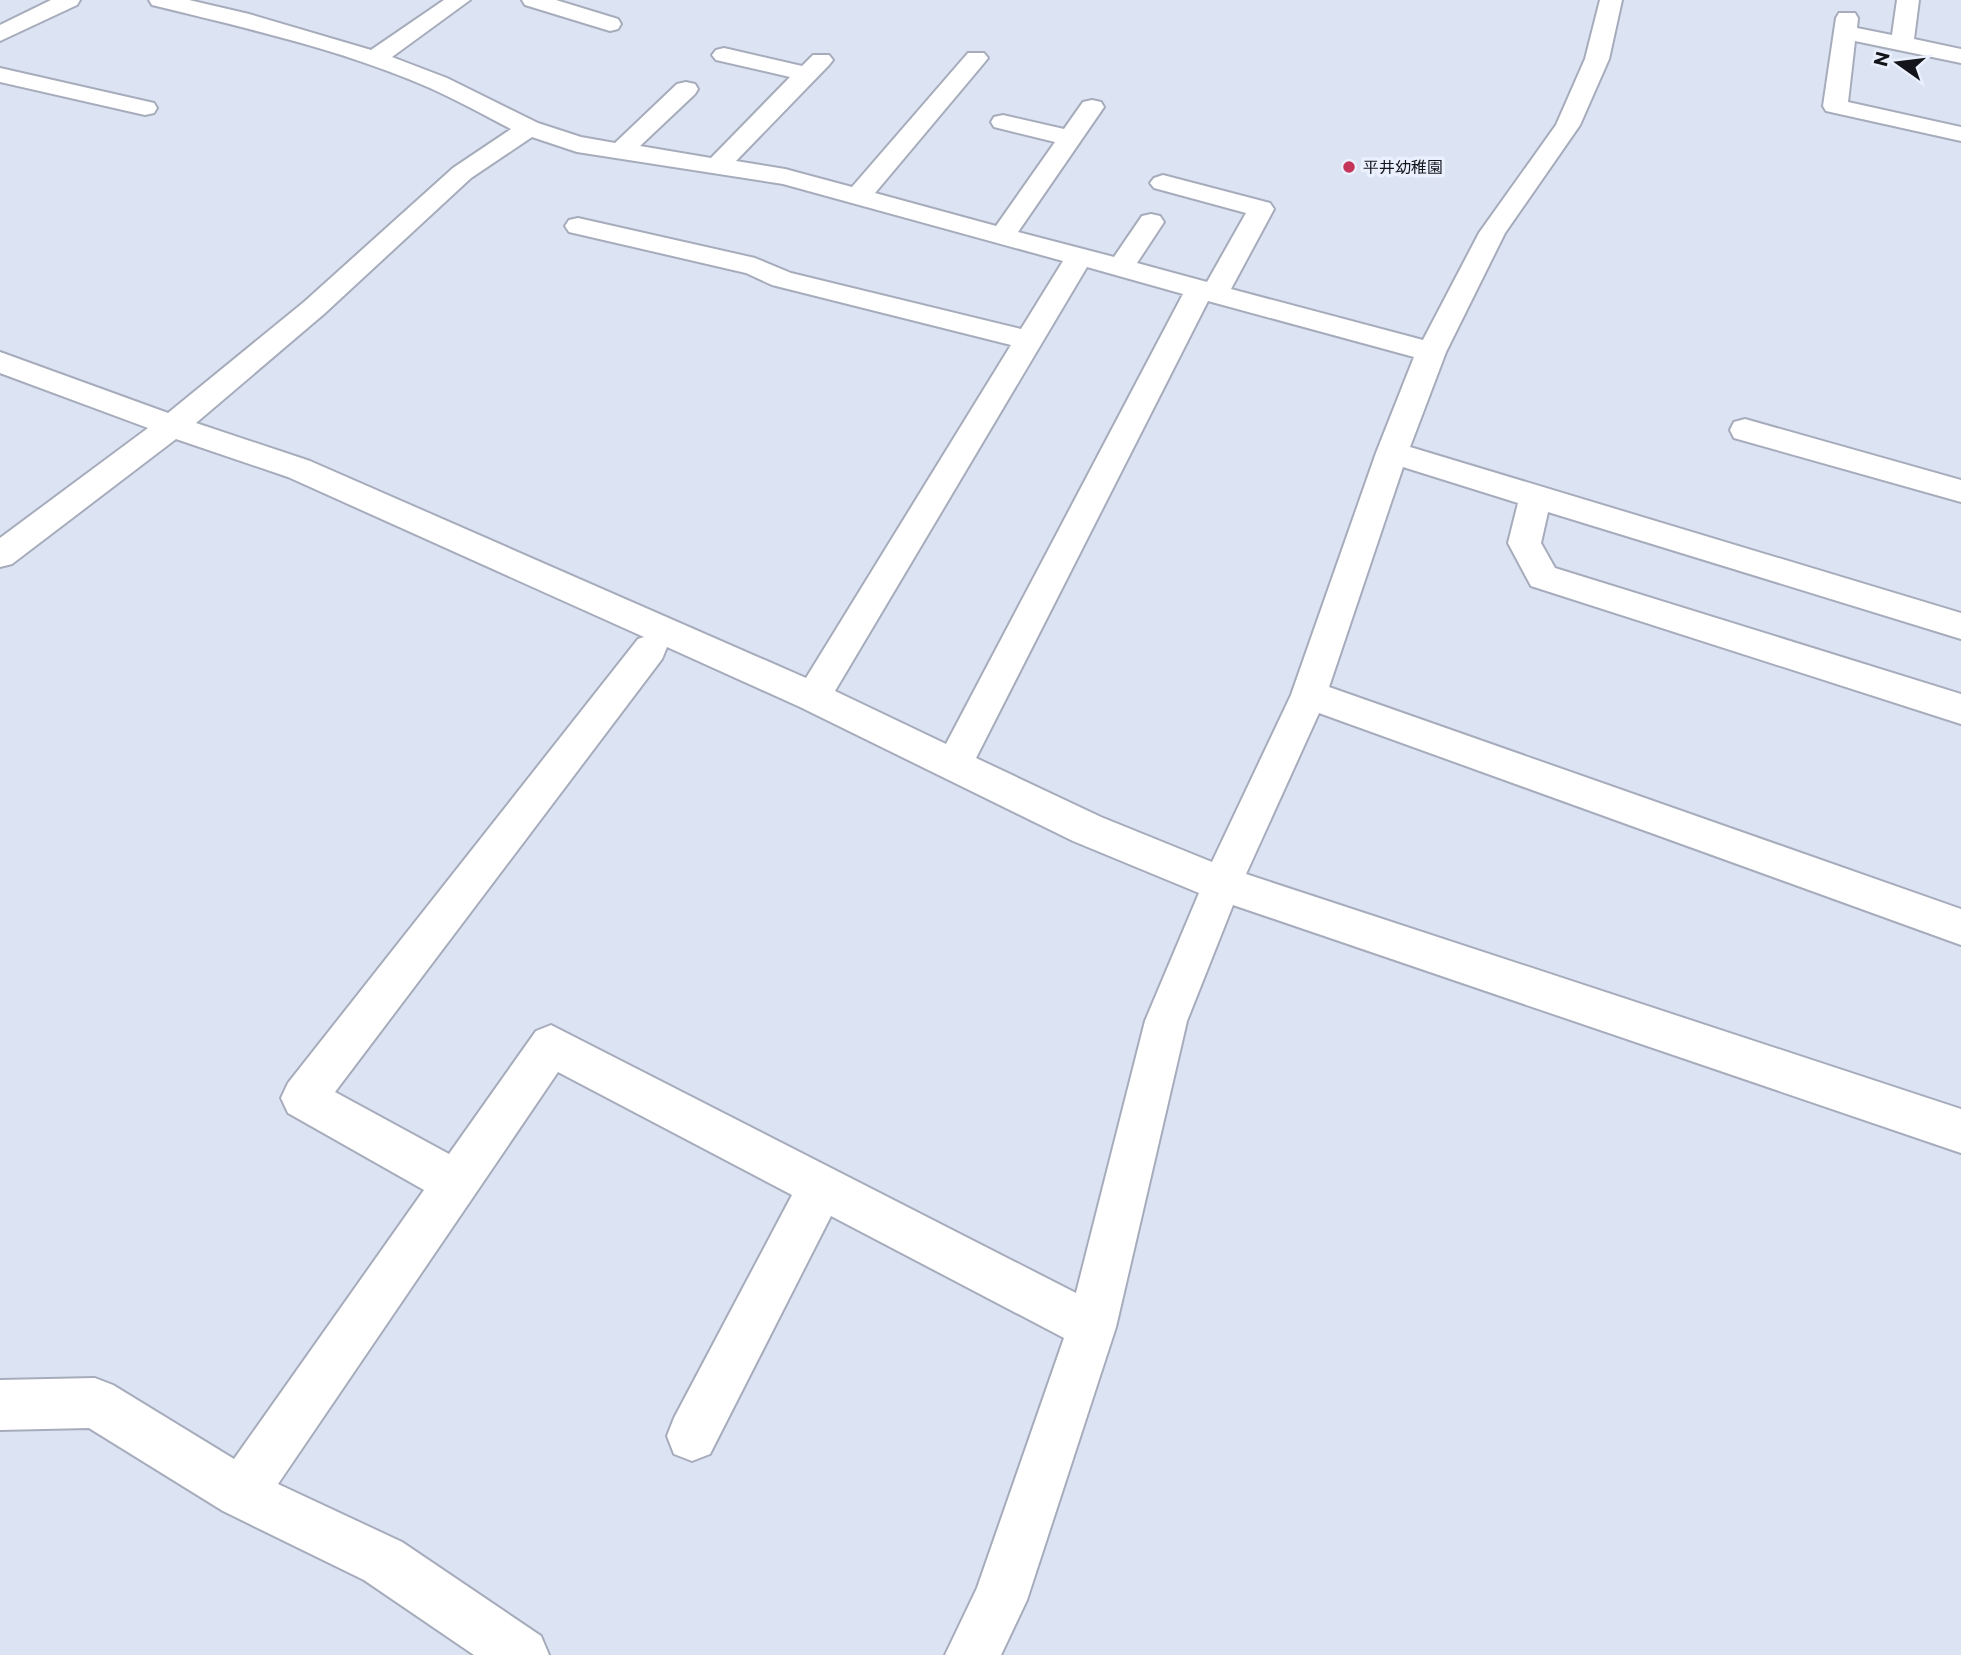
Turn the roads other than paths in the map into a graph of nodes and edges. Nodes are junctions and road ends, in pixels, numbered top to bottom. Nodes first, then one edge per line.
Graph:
1 (69, 0) edge
2 (160, 0) edge
3 (268, 0) edge
4 (459, 0) edge
5 (533, 0) edge
6 (1611, 0) edge
7 (1908, 0) edge
8 (241, 19) junction
9 (610, 24) dead end
10 (0, 34) edge
11 (1902, 44) junction
12 (724, 55) dead end
13 (1961, 56) edge
14 (374, 58) junction
15 (976, 58) dead end
16 (0, 75) edge
17 (686, 89) dead end
18 (1092, 107) dead end
19 (145, 108) dead end
20 (1003, 122) dead end
21 (529, 128) junction
22 (1961, 134) edge
23 (1070, 138) junction
24 (620, 152) junction
25 (718, 165) junction
26 (1163, 183) dead end
27 (858, 197) junction
28 (1152, 222) dead end
29 (578, 226) dead end
30 (1002, 236) junction
31 (1079, 257) junction
32 (1120, 268) junction
33 (1208, 291) junction
34 (1029, 340) junction
35 (1431, 352) junction
36 (0, 362) edge
37 (172, 426) junction
38 (1745, 430) dead end
39 (1392, 453) junction
40 (1961, 491) edge
41 (1536, 497) junction
42 (0, 555) edge
43 (1961, 626) edge
44 (650, 649) dead end
45 (1309, 695) junction
46 (813, 697) junction
47 (1961, 709) edge
48 (954, 765) junction
49 (1222, 884) junction
50 (1961, 927) edge
51 (1961, 1131) edge
52 (456, 1183) junction
53 (821, 1186) junction
54 (1092, 1327) junction
55 (0, 1405) edge
56 (692, 1436) dead end
57 (241, 1493) junction
58 (522, 1655) edge
59 (972, 1655) edge

1 - 10 street
2 - 8 street
3 - 8 street
4 - 14 street
5 - 9 street
6 - 35 street
7 - 11 street
8 - 14 street
11 - 13 street
11 - 22 street
12 - 25 street
14 - 21 street
15 - 27 street
16 - 19 street
17 - 24 street
18 - 23 street
20 - 23 street
21 - 24 street
21 - 37 street
23 - 30 street
24 - 25 street
25 - 27 street
26 - 33 street
27 - 30 street
28 - 32 street
29 - 34 street
30 - 31 street
31 - 32 street
31 - 34 street
32 - 33 street
33 - 35 street
33 - 48 street
34 - 46 street
35 - 39 street
36 - 37 street
37 - 42 street
37 - 46 street
38 - 40 street
39 - 41 street
39 - 45 street
41 - 43 street
41 - 47 street
44 - 52 street
45 - 49 street
45 - 50 street
46 - 48 street
48 - 49 street
49 - 51 street
49 - 54 street
52 - 53 street
52 - 57 street
53 - 54 street
53 - 56 street
54 - 59 street
55 - 57 street
57 - 58 street

